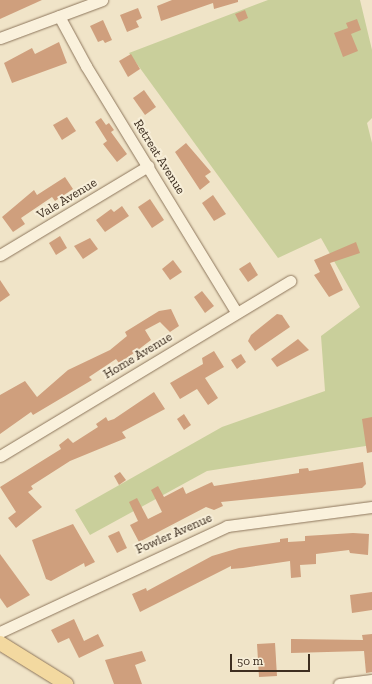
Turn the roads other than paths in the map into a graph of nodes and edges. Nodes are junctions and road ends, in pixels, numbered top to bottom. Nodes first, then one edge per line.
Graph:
1 (102, 0) edge
2 (60, 16) junction
3 (0, 38) edge
4 (148, 166) junction
5 (0, 255) edge
6 (290, 281) dead end
7 (237, 313) junction
8 (0, 456) edge
9 (372, 507) edge
10 (0, 632) edge
11 (0, 643) edge
12 (372, 680) edge
13 (66, 684) edge
14 (339, 684) edge

1 - 2 street
2 - 3 street
2 - 4 street, Retreat Avenue
4 - 5 street, Vale Avenue
4 - 7 street, Retreat Avenue
6 - 7 street, Home Avenue
7 - 8 street, Home Avenue
9 - 10 street, Fowler Avenue
11 - 13 main road
12 - 14 street

